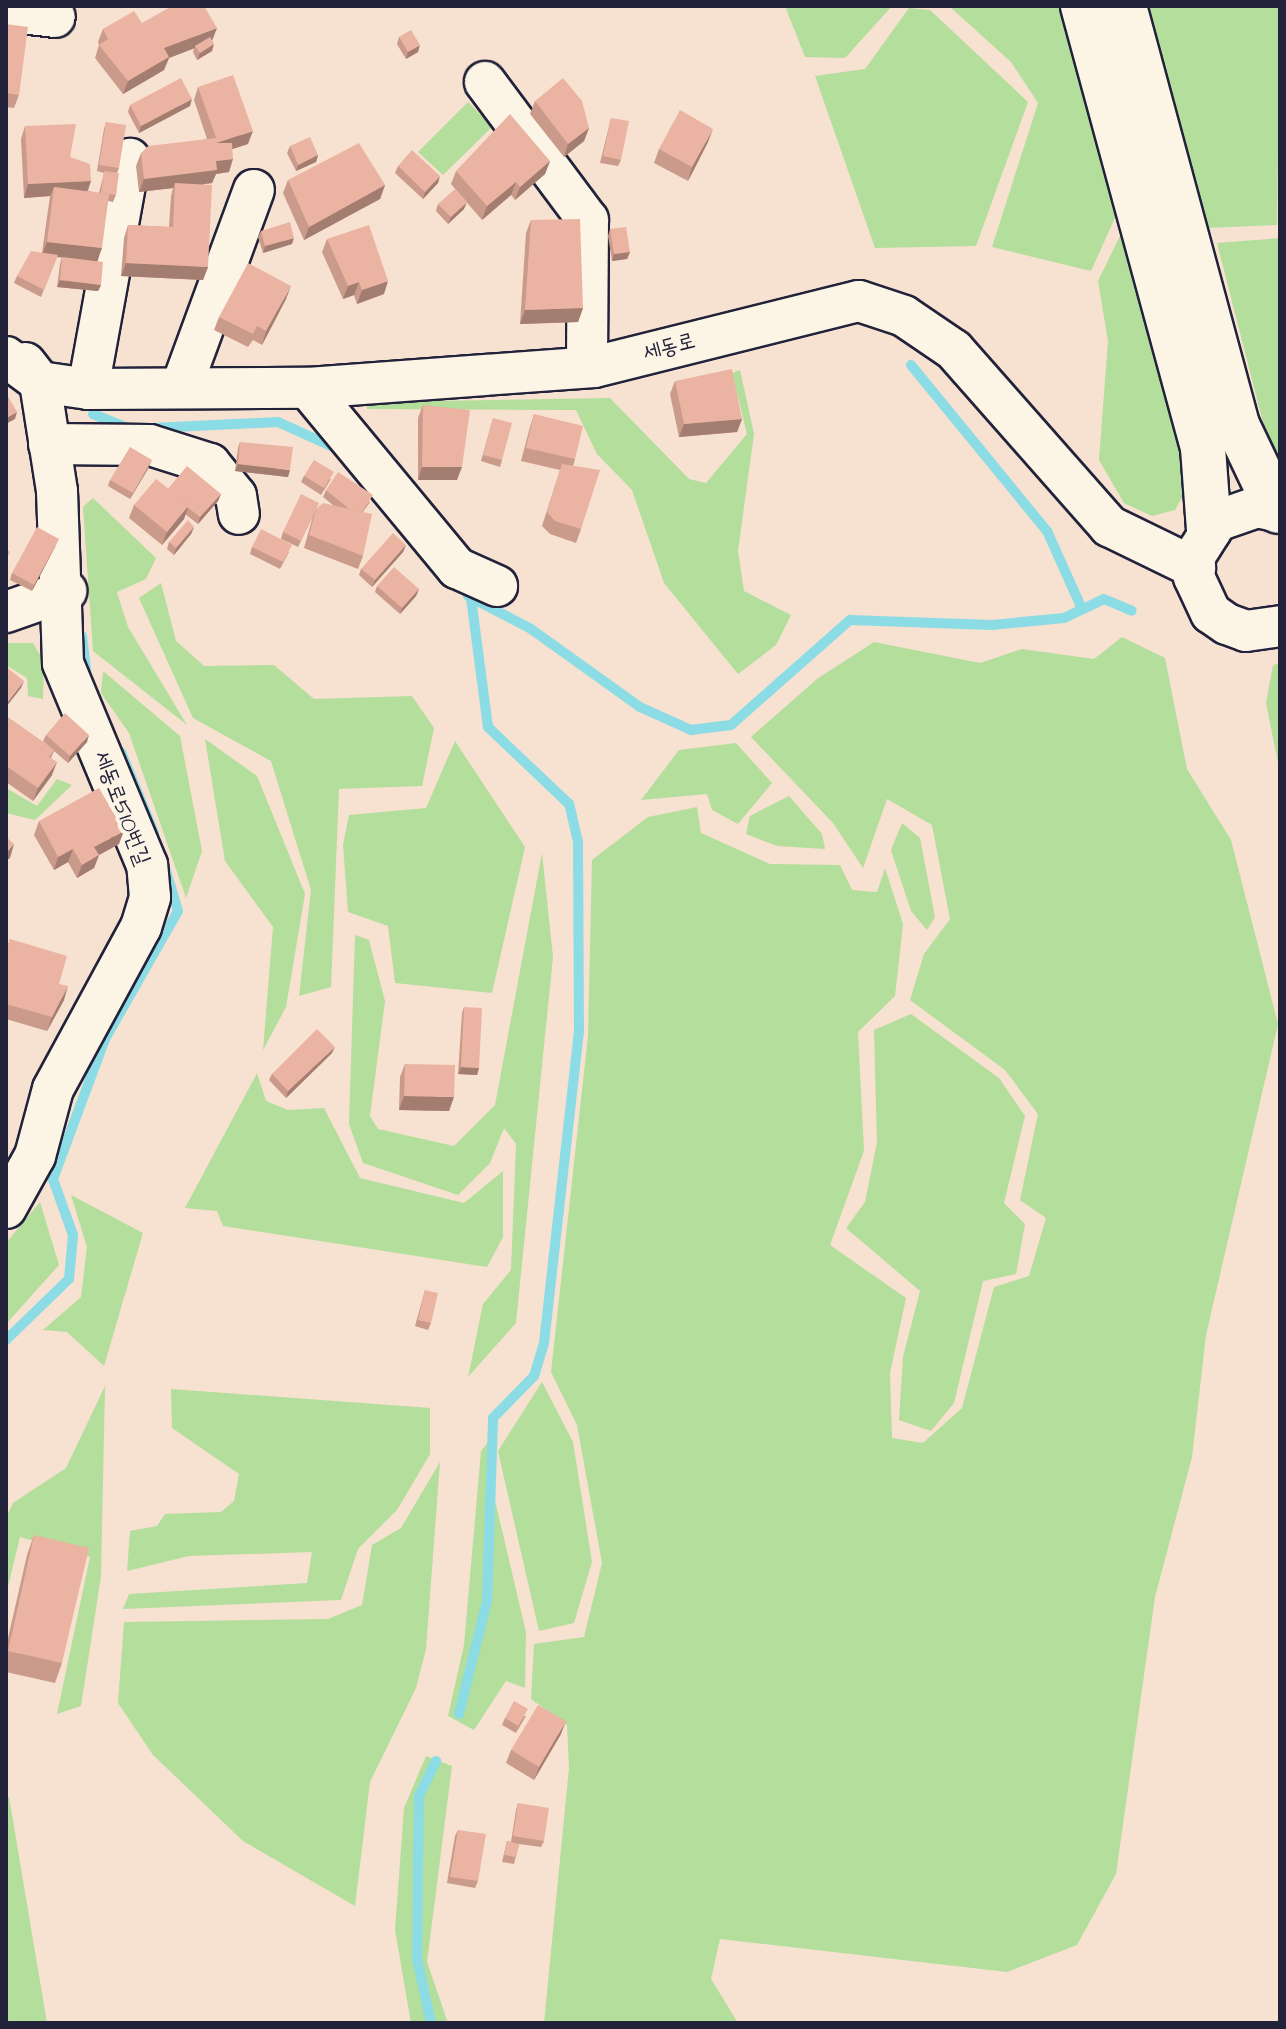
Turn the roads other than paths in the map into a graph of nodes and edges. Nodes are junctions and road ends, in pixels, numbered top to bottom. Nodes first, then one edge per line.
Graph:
1 (1083, 6) edge
2 (1124, 6) edge
3 (6, 11) edge
4 (55, 17) dead end
5 (485, 82) dead end
6 (130, 159) dead end
7 (254, 190) dead end
8 (6, 337) edge
9 (6, 357) edge
10 (587, 367) junction
11 (40, 382) junction
12 (181, 388) junction
13 (308, 388) junction
14 (88, 389) junction
15 (49, 444) junction
16 (1279, 511) edge
17 (239, 514) dead end
18 (1202, 549) junction
19 (497, 586) dead end
20 (66, 591) junction
21 (6, 612) edge
22 (1280, 626) edge
23 (6, 1208) edge

1 - 18 highway
2 - 16 highway
3 - 4 street
5 - 10 street
6 - 14 street
7 - 12 street
8 - 11 street
9 - 11 street, 세동로
10 - 13 street, 세동로
10 - 18 street, 세동로
11 - 14 street, 세동로
11 - 15 street, 세동로510번길
12 - 13 street, 세동로
12 - 14 street, 세동로
13 - 19 street
15 - 17 street
15 - 20 street, 세동로510번길
16 - 18 street
18 - 22 street
20 - 21 street
20 - 23 street, 세동로510번길

